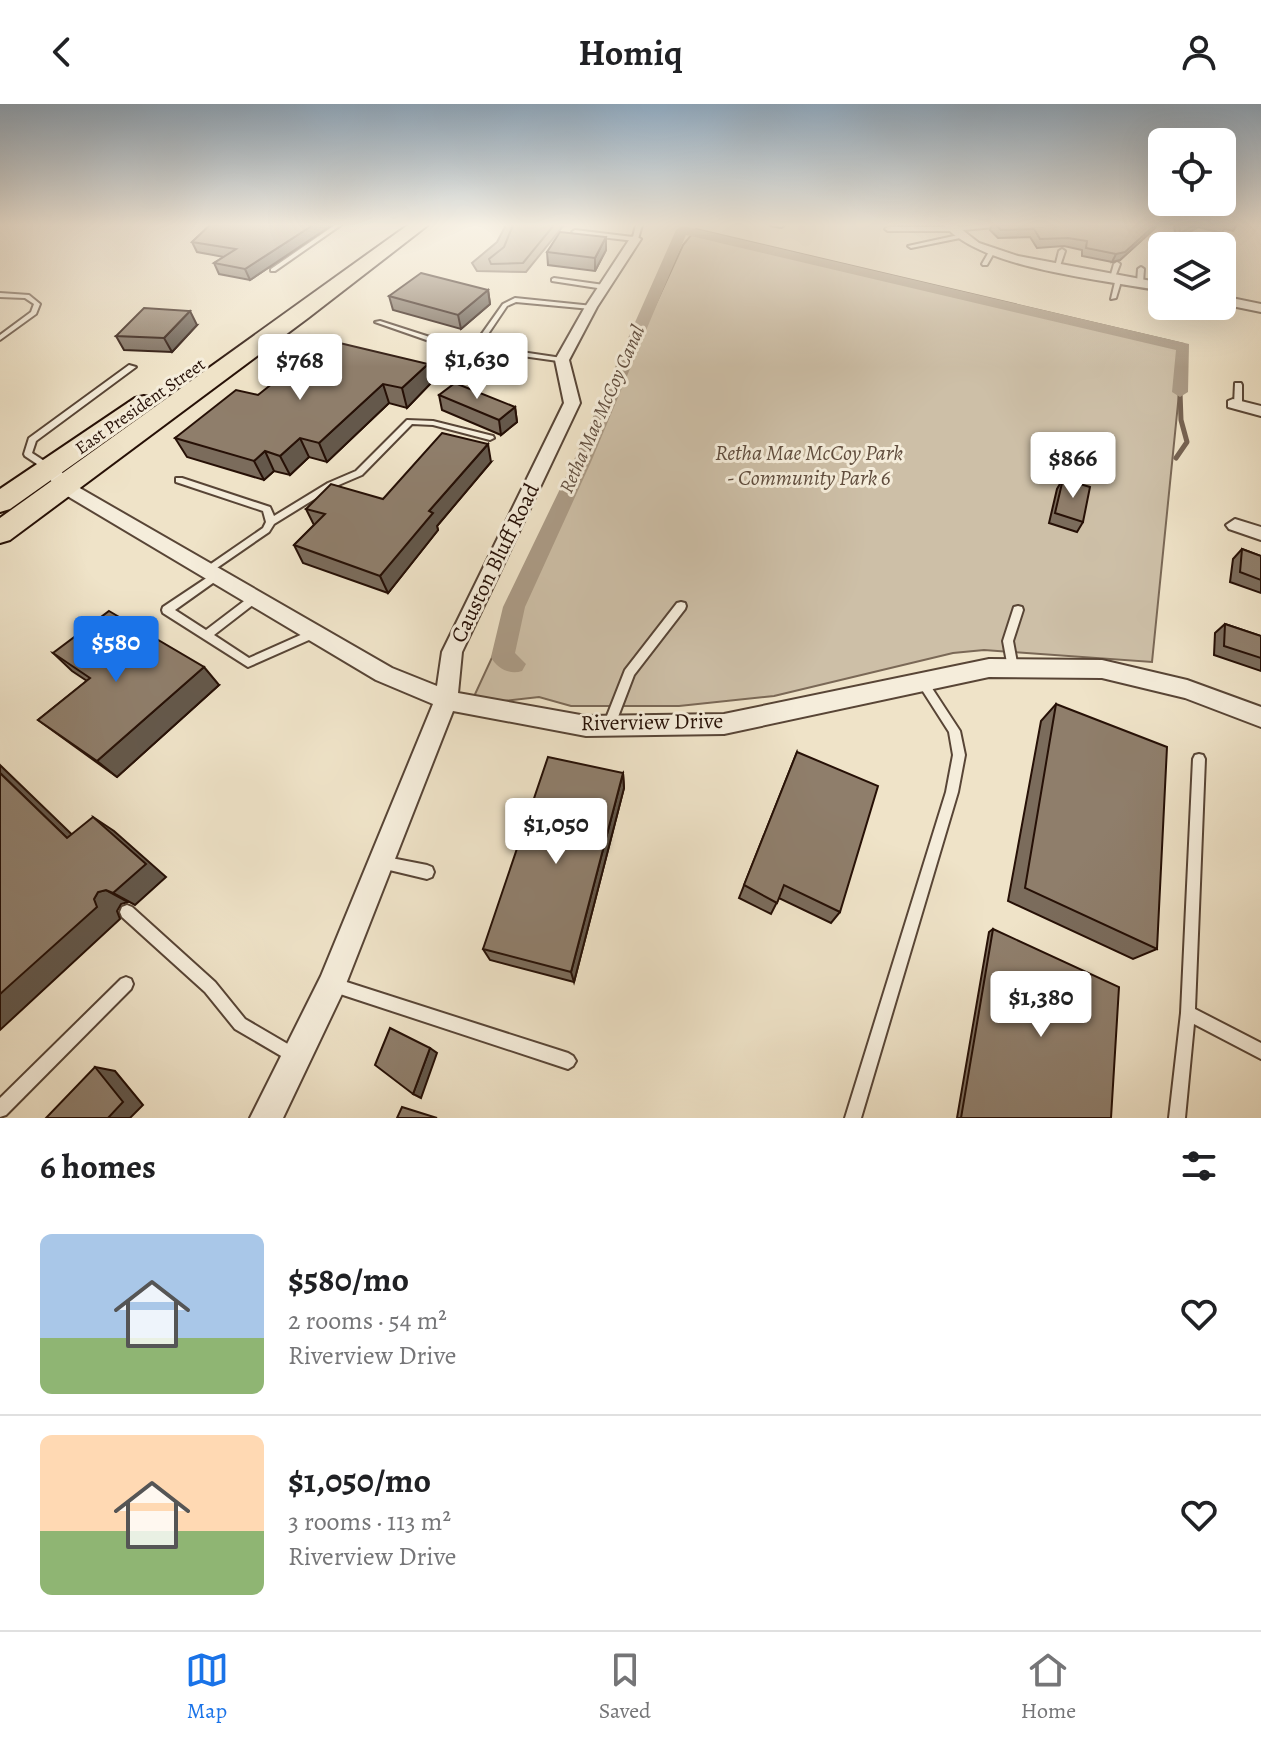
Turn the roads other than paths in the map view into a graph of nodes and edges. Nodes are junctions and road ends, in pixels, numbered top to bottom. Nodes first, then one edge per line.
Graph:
1 (332, 272) edge
2 (356, 272) edge
3 (613, 272) edge
4 (1083, 272) edge
5 (1110, 272) edge
6 (1141, 272) edge
7 (1106, 278) junction
8 (554, 280) dead end
9 (1140, 283) junction
10 (1148, 284) edge
11 (604, 287) junction
12 (0, 295) edge
13 (1113, 298) dead end
14 (1236, 300) edge
15 (591, 307) junction
16 (1261, 308) edge
17 (378, 322) dead end
18 (0, 338) edge
19 (476, 347) junction
20 (562, 360) junction
21 (132, 367) dead end
22 (1238, 385) dead end
23 (1236, 404) joint
24 (1261, 411) edge
25 (490, 438) dead end
26 (57, 477) junction
27 (179, 480) dead end
28 (0, 502) edge
29 (271, 522) junction
30 (1235, 525) dead end
31 (0, 533) edge
32 (1261, 534) edge
33 (212, 573) junction
34 (255, 598) junction
35 (681, 606) dead end
36 (1018, 610) dead end
37 (314, 633) junction
38 (206, 636) junction
39 (1013, 668) junction
40 (922, 681) junction
41 (446, 700) junction
42 (1261, 717) edge
43 (609, 726) junction
44 (1199, 759) dead end
45 (379, 862) junction
46 (427, 872) dead end
47 (127, 912) dead end
48 (126, 984) dead end
49 (332, 984) junction
50 (1188, 1013) junction
51 (1261, 1051) edge
52 (295, 1056) junction
53 (568, 1061) dead end
54 (0, 1109) edge
55 (266, 1118) edge
56 (853, 1118) edge
57 (1177, 1118) edge

1 - 26 main road, East President Street
2 - 26 main road, East President Street
3 - 11 street
4 - 7 street
5 - 7 lane
6 - 9 lane
7 - 9 street
7 - 13 lane
8 - 11 lane
9 - 10 street
11 - 15 street
12 - 18 lane
14 - 16 street
15 - 19 lane
15 - 20 street
17 - 19 lane
19 - 20 lane
20 - 41 street, Causton Bluff Road
21 - 26 lane
22 - 23 lane
23 - 24 street
25 - 29 lane
26 - 28 main road, East President Street
26 - 31 main road, East President Street
26 - 33 street, Riverview Drive
27 - 29 lane
29 - 33 lane
30 - 32 street
33 - 34 street, Riverview Drive
33 - 38 lane
34 - 37 street, Riverview Drive
34 - 38 lane
35 - 43 lane
36 - 39 lane
37 - 38 lane
37 - 41 street, Riverview Drive
39 - 40 street, Riverview Drive
39 - 42 street, Riverview Drive
40 - 43 street, Riverview Drive
40 - 56 lane
41 - 43 street, Riverview Drive
41 - 45 street, Causton Bluff Road
44 - 50 lane
45 - 46 lane
45 - 49 street, Causton Bluff Road
47 - 52 lane
48 - 54 lane
49 - 52 street, Causton Bluff Road
49 - 53 lane
50 - 51 lane
50 - 57 lane
52 - 55 street, Causton Bluff Road

